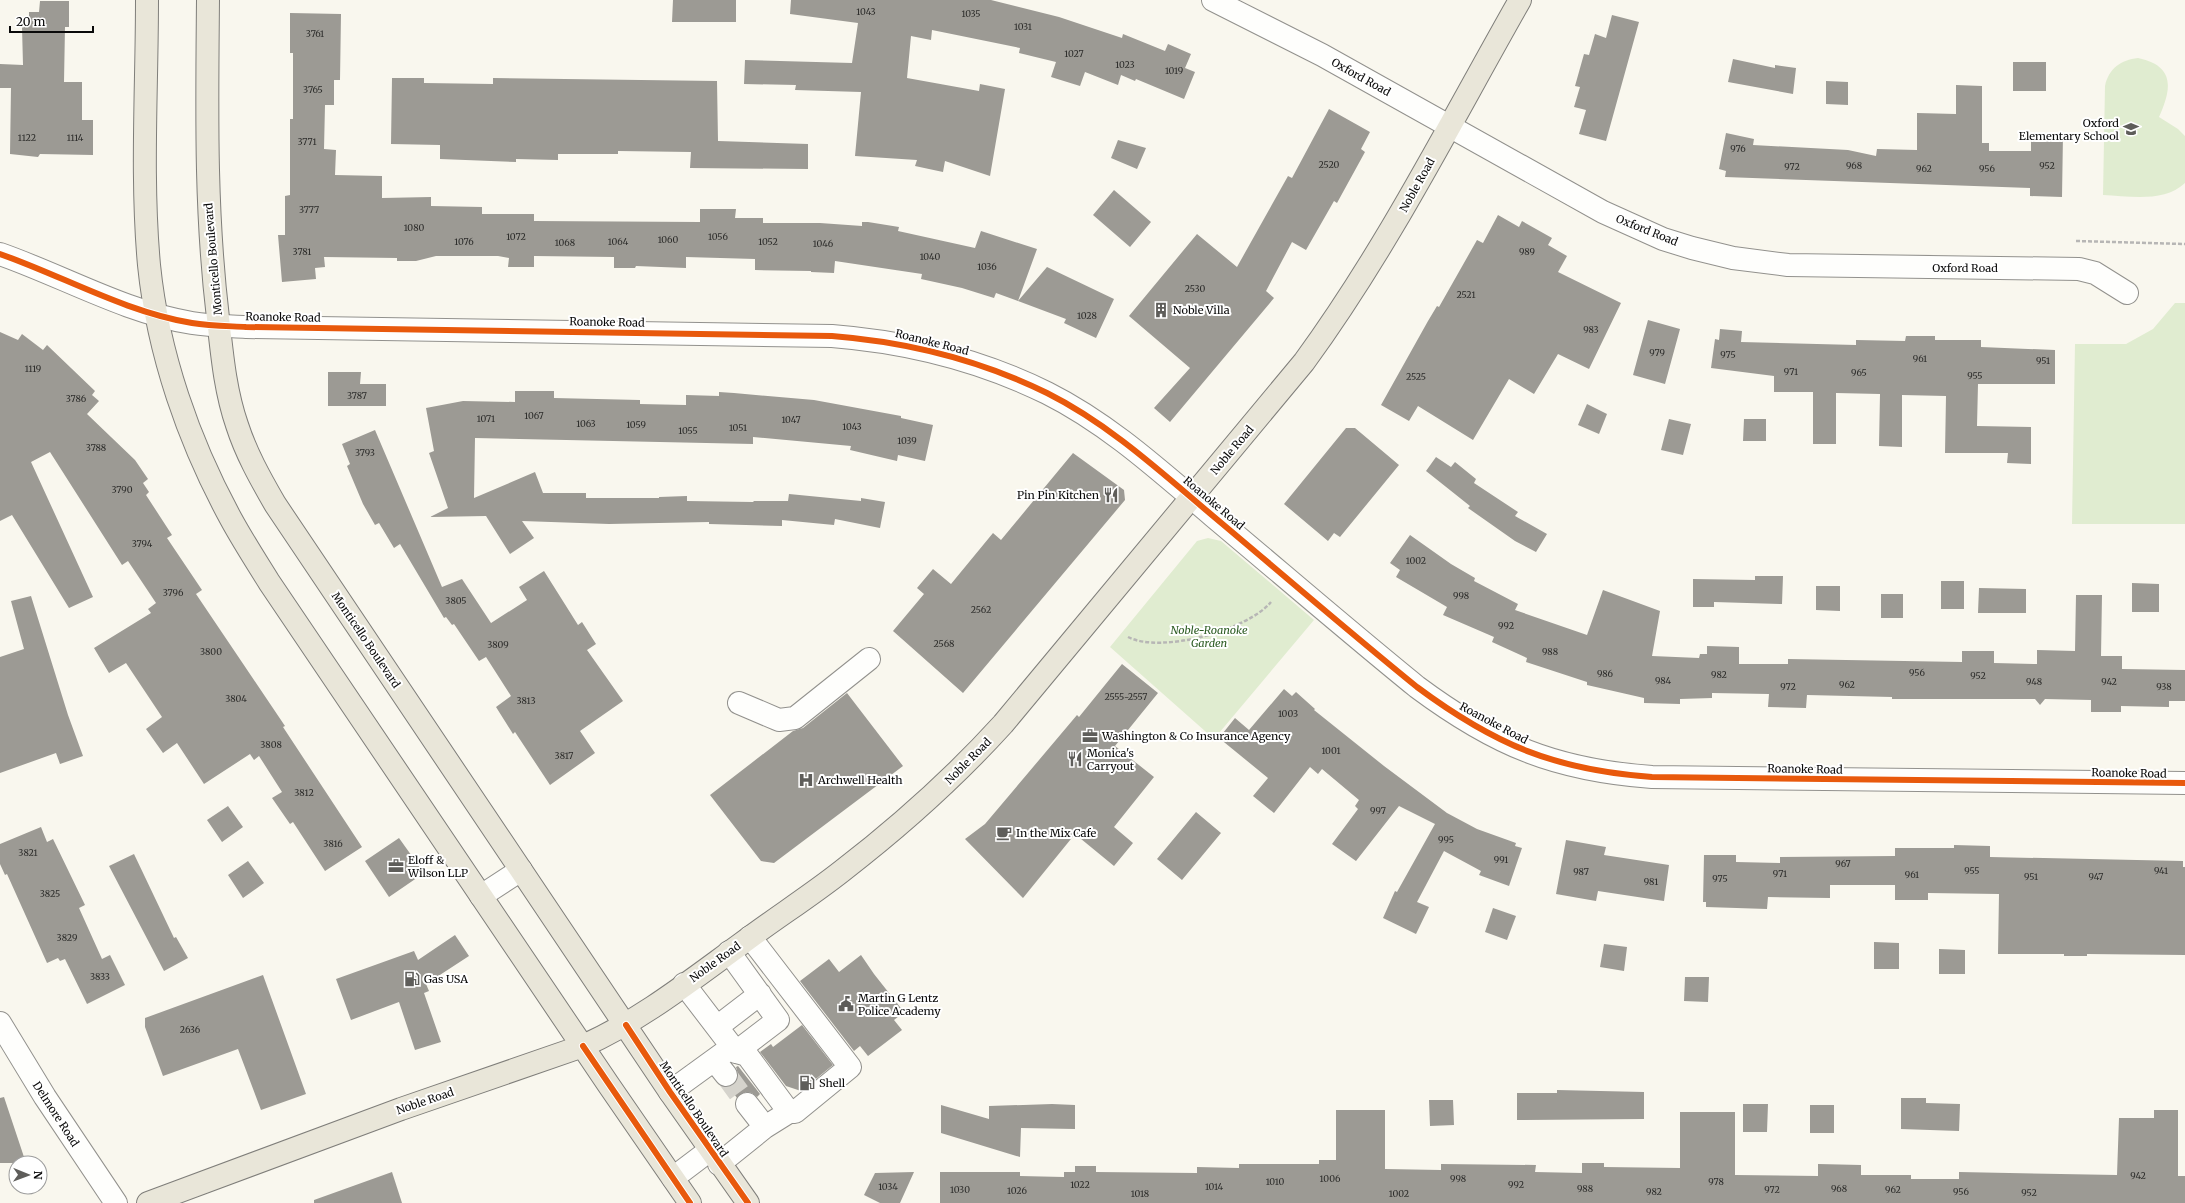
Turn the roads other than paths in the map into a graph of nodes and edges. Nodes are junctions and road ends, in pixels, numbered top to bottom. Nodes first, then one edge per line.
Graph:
1 (147, 0) edge
2 (208, 0) edge
3 (1213, 0) edge
4 (1520, 0) edge
5 (1450, 127) junction
6 (0, 254) edge
7 (2127, 293) dead end
8 (157, 315) junction
9 (219, 325) junction
10 (1192, 498) junction
11 (869, 659) dead end
12 (739, 703) dead end
13 (2185, 784) edge
14 (521, 870) junction
15 (481, 896) junction
16 (750, 937) junction
17 (729, 952) junction
18 (684, 984) junction
19 (760, 994) junction
20 (0, 1023) edge
21 (626, 1025) junction
22 (717, 1027) junction
23 (583, 1046) junction
24 (734, 1050) junction
25 (670, 1092) junction
26 (748, 1104) tunnel mouth
27 (789, 1112) junction
28 (765, 1128) junction
29 (714, 1157) junction
30 (673, 1178) junction
31 (116, 1203) edge
32 (148, 1203) edge
33 (690, 1203) edge
34 (748, 1203) edge

1 - 8 main road
2 - 9 main road, Monticello Boulevard
3 - 5 street, Oxford Road
4 - 5 main road, Noble Road
5 - 7 street, Oxford Road
5 - 10 main road, Noble Road
6 - 8 street, Roanoke Road
8 - 9 street, Roanoke Road
8 - 15 main road
9 - 10 street, Roanoke Road
9 - 14 main road, Monticello Boulevard
10 - 13 street, Roanoke Road
10 - 16 main road, Noble Road
11 - 12 street
14 - 15 street
14 - 21 main road, Monticello Boulevard
15 - 23 main road
16 - 17 main road, Noble Road
16 - 27 street
17 - 18 main road, Noble Road
17 - 19 street
18 - 21 main road, Noble Road
18 - 22 street
19 - 22 street
19 - 24 street
20 - 31 street, Delmore Road
21 - 23 main road, Noble Road
21 - 25 main road, Monticello Boulevard
22 - 24 street
23 - 30 main road
23 - 32 main road, Noble Road
24 - 25 street
24 - 27 street
25 - 29 main road, Monticello Boulevard
26 - 28 street
27 - 28 street
28 - 29 street
29 - 30 street
29 - 34 main road, Monticello Boulevard
30 - 33 main road

